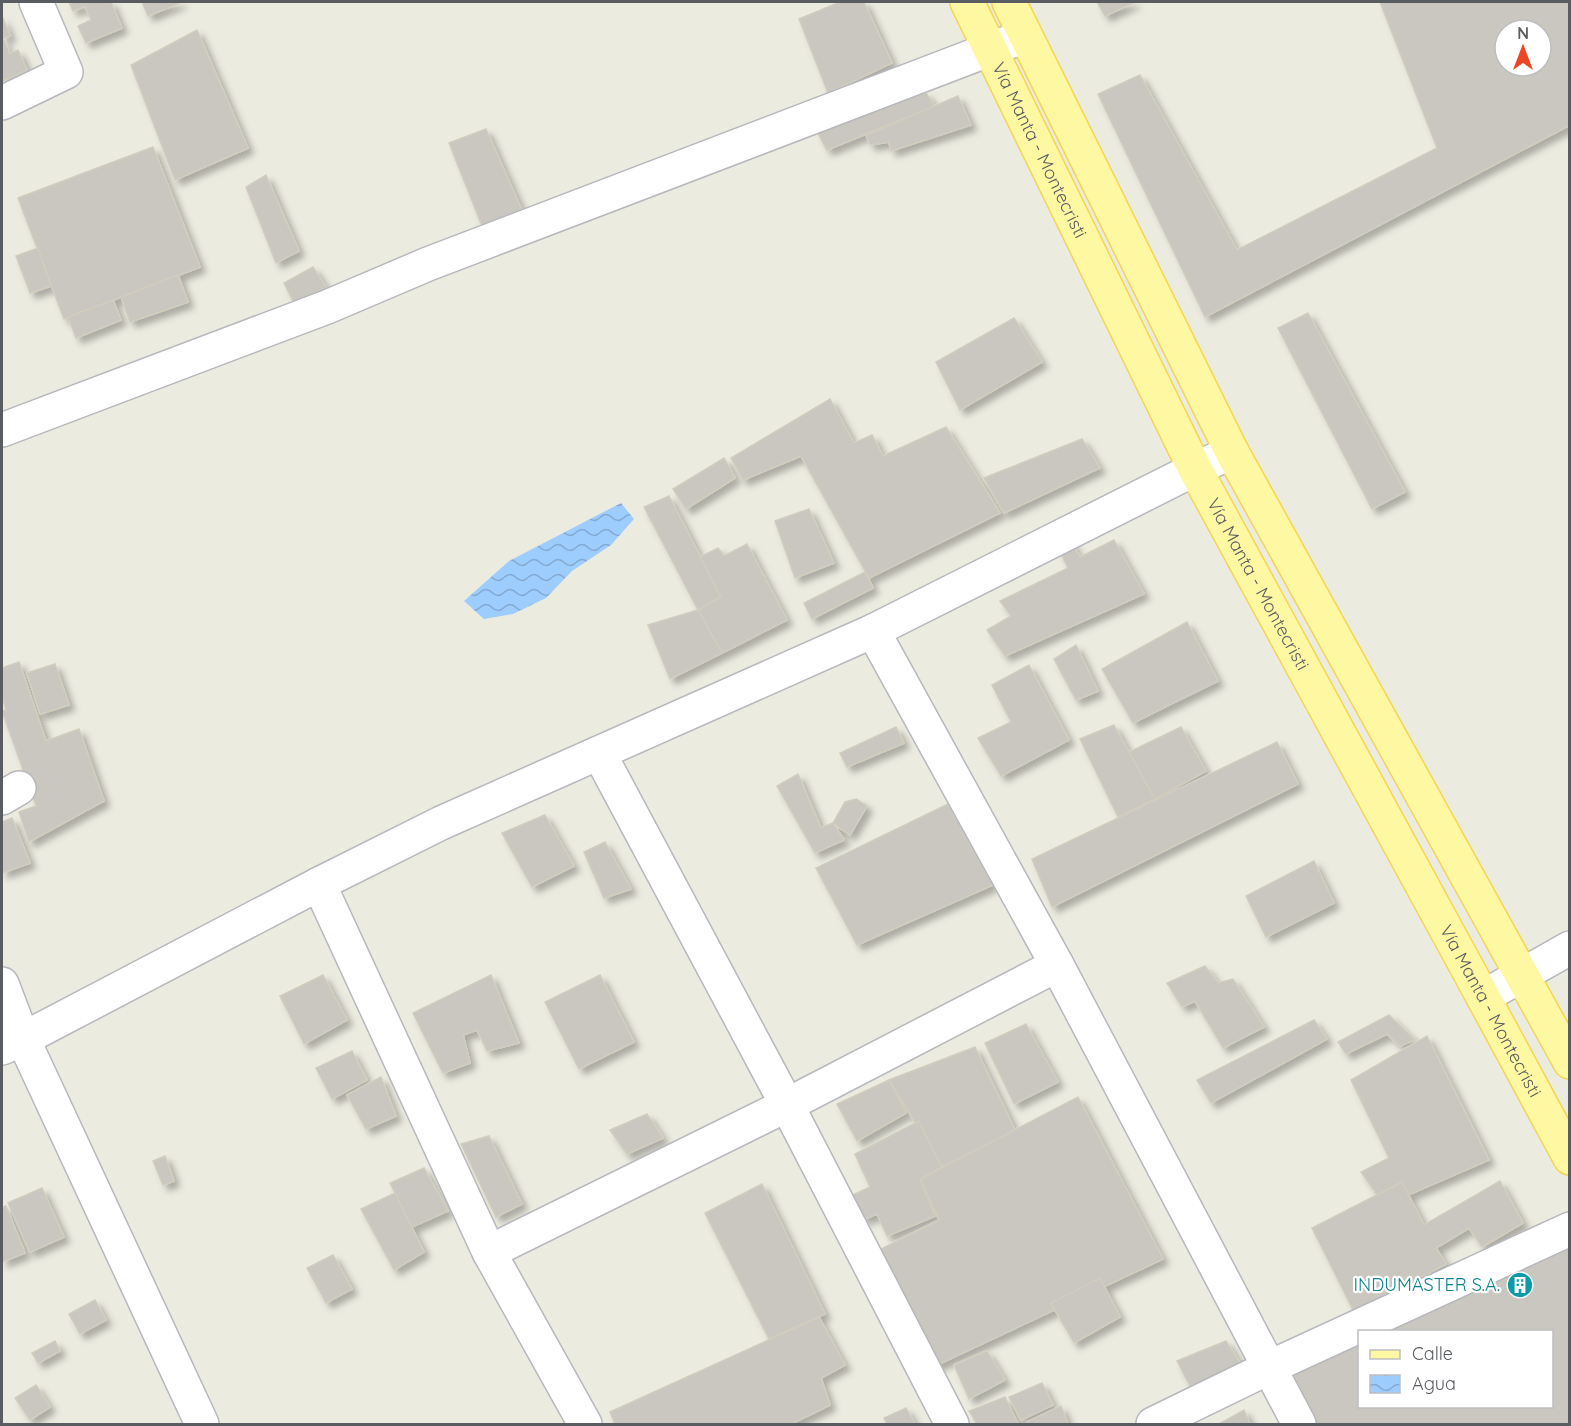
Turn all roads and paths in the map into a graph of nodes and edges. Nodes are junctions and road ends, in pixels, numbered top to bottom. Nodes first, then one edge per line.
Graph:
1 (36, 2) edge
2 (967, 2) edge
3 (1009, 2) edge
4 (1025, 36) junction
5 (990, 49) junction
6 (2, 103) edge
7 (2, 430) edge
8 (1232, 452) junction
9 (1195, 469) junction
10 (873, 631) junction
11 (599, 753) junction
12 (319, 884) junction
13 (1569, 948) edge
14 (1057, 964) junction
15 (1522, 975) junction
16 (2, 984) edge
17 (1483, 997) junction
18 (12, 1044) edge
19 (1569, 1062) edge
20 (787, 1105) junction
21 (1569, 1158) edge
22 (1569, 1228) edge
23 (489, 1252) junction
24 (1269, 1368) junction
25 (202, 1425) edge
26 (585, 1425) edge
27 (952, 1425) edge
28 (1153, 1425) edge
29 (1299, 1425) edge

1 - 6 street
2 - 5 main road, Vía Manta - Montecristi
3 - 4 main road
4 - 5 street
4 - 8 main road
5 - 7 street
5 - 9 main road, Vía Manta - Montecristi
8 - 9 street
8 - 15 main road
9 - 10 street
9 - 17 main road, Vía Manta - Montecristi
10 - 11 street
10 - 14 street
11 - 12 street
11 - 20 street
12 - 18 street
12 - 23 street
13 - 15 street
14 - 20 street
14 - 24 street
15 - 17 street
15 - 19 main road
16 - 18 street
17 - 21 main road, Vía Manta - Montecristi
18 - 25 street
20 - 23 street
20 - 27 street
22 - 24 street
23 - 26 street
24 - 28 street
24 - 29 street

